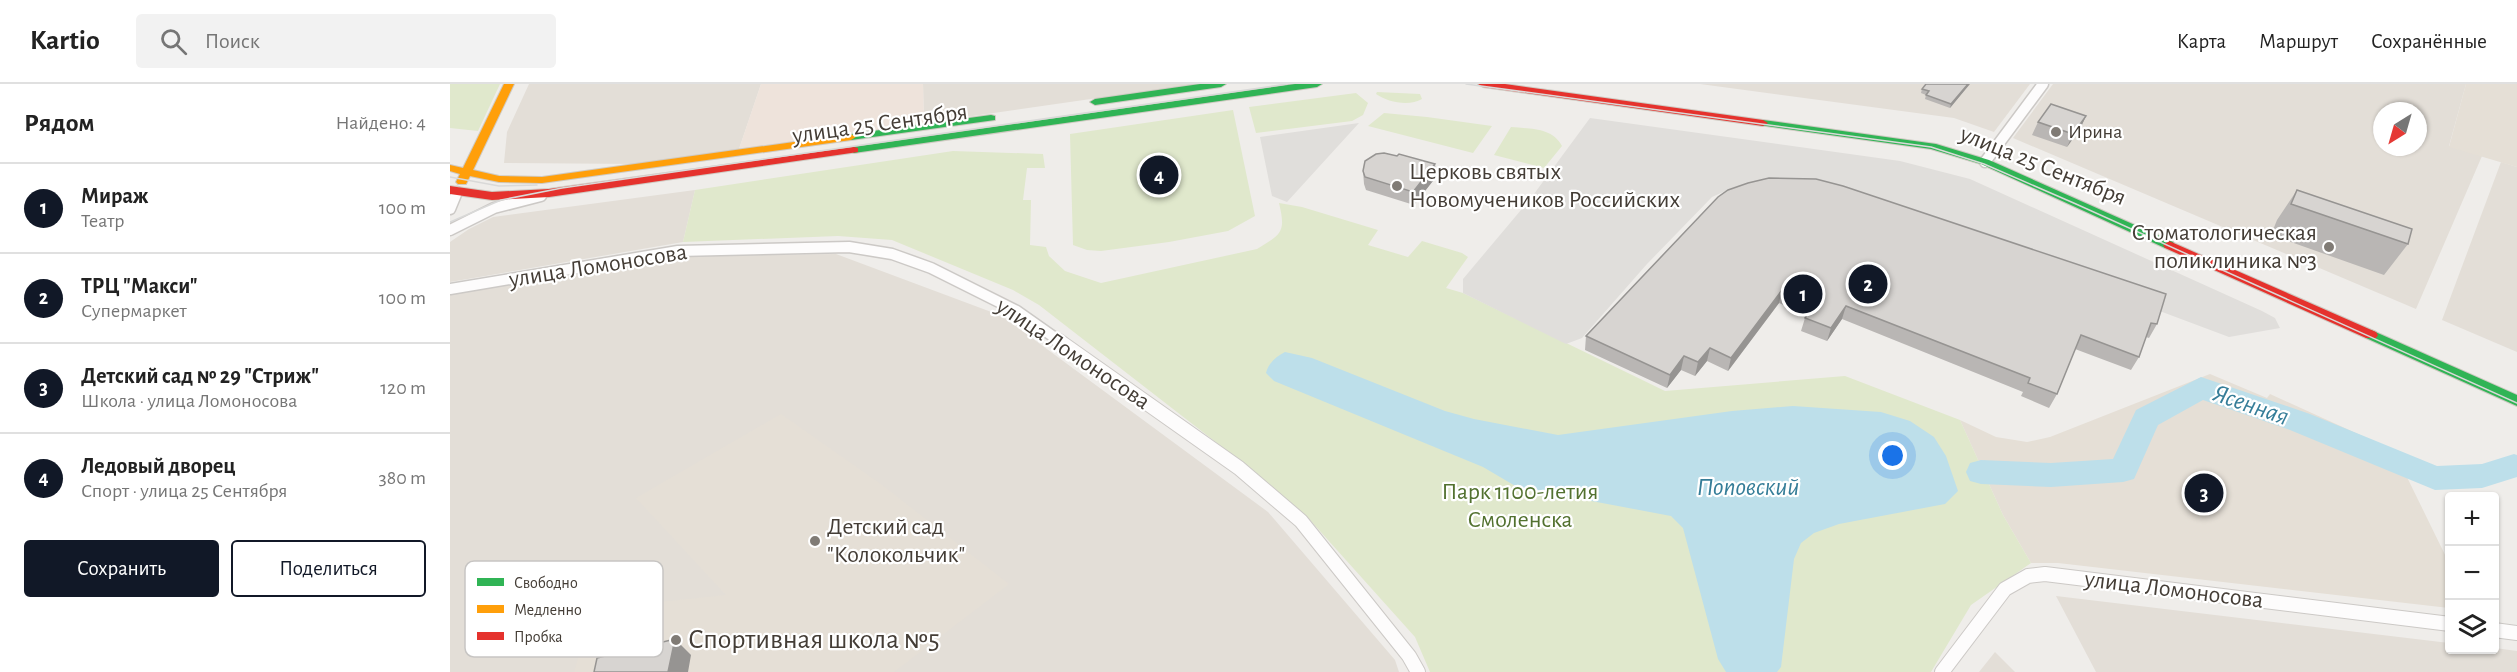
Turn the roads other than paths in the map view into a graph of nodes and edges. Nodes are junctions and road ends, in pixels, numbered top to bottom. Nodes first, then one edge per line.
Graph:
1 (509, 84) edge
2 (1221, 84) edge
3 (1317, 84) edge
4 (1483, 84) edge
5 (2043, 84) edge
6 (1985, 162) junction
7 (450, 168) edge
8 (466, 172) junction
9 (454, 191) edge
10 (563, 192) junction
11 (450, 209) edge
12 (450, 230) edge
13 (450, 289) edge
14 (2517, 401) edge
15 (2445, 623) edge
16 (2499, 631) edge
17 (2517, 633) edge
18 (1418, 672) edge
19 (1942, 672) edge

1 - 8 main road
2 - 8 main road
3 - 10 main road, улица 25 Сентября
4 - 6 main road, улица 25 Сентября
5 - 6 street
6 - 14 main road, улица 25 Сентября
7 - 8 main road
8 - 9 main road
9 - 10 main road, улица 25 Сентября
9 - 11 street
10 - 12 street
13 - 18 street, улица Ломоносова
15 - 19 street, улица Ломоносова
16 - 17 street

